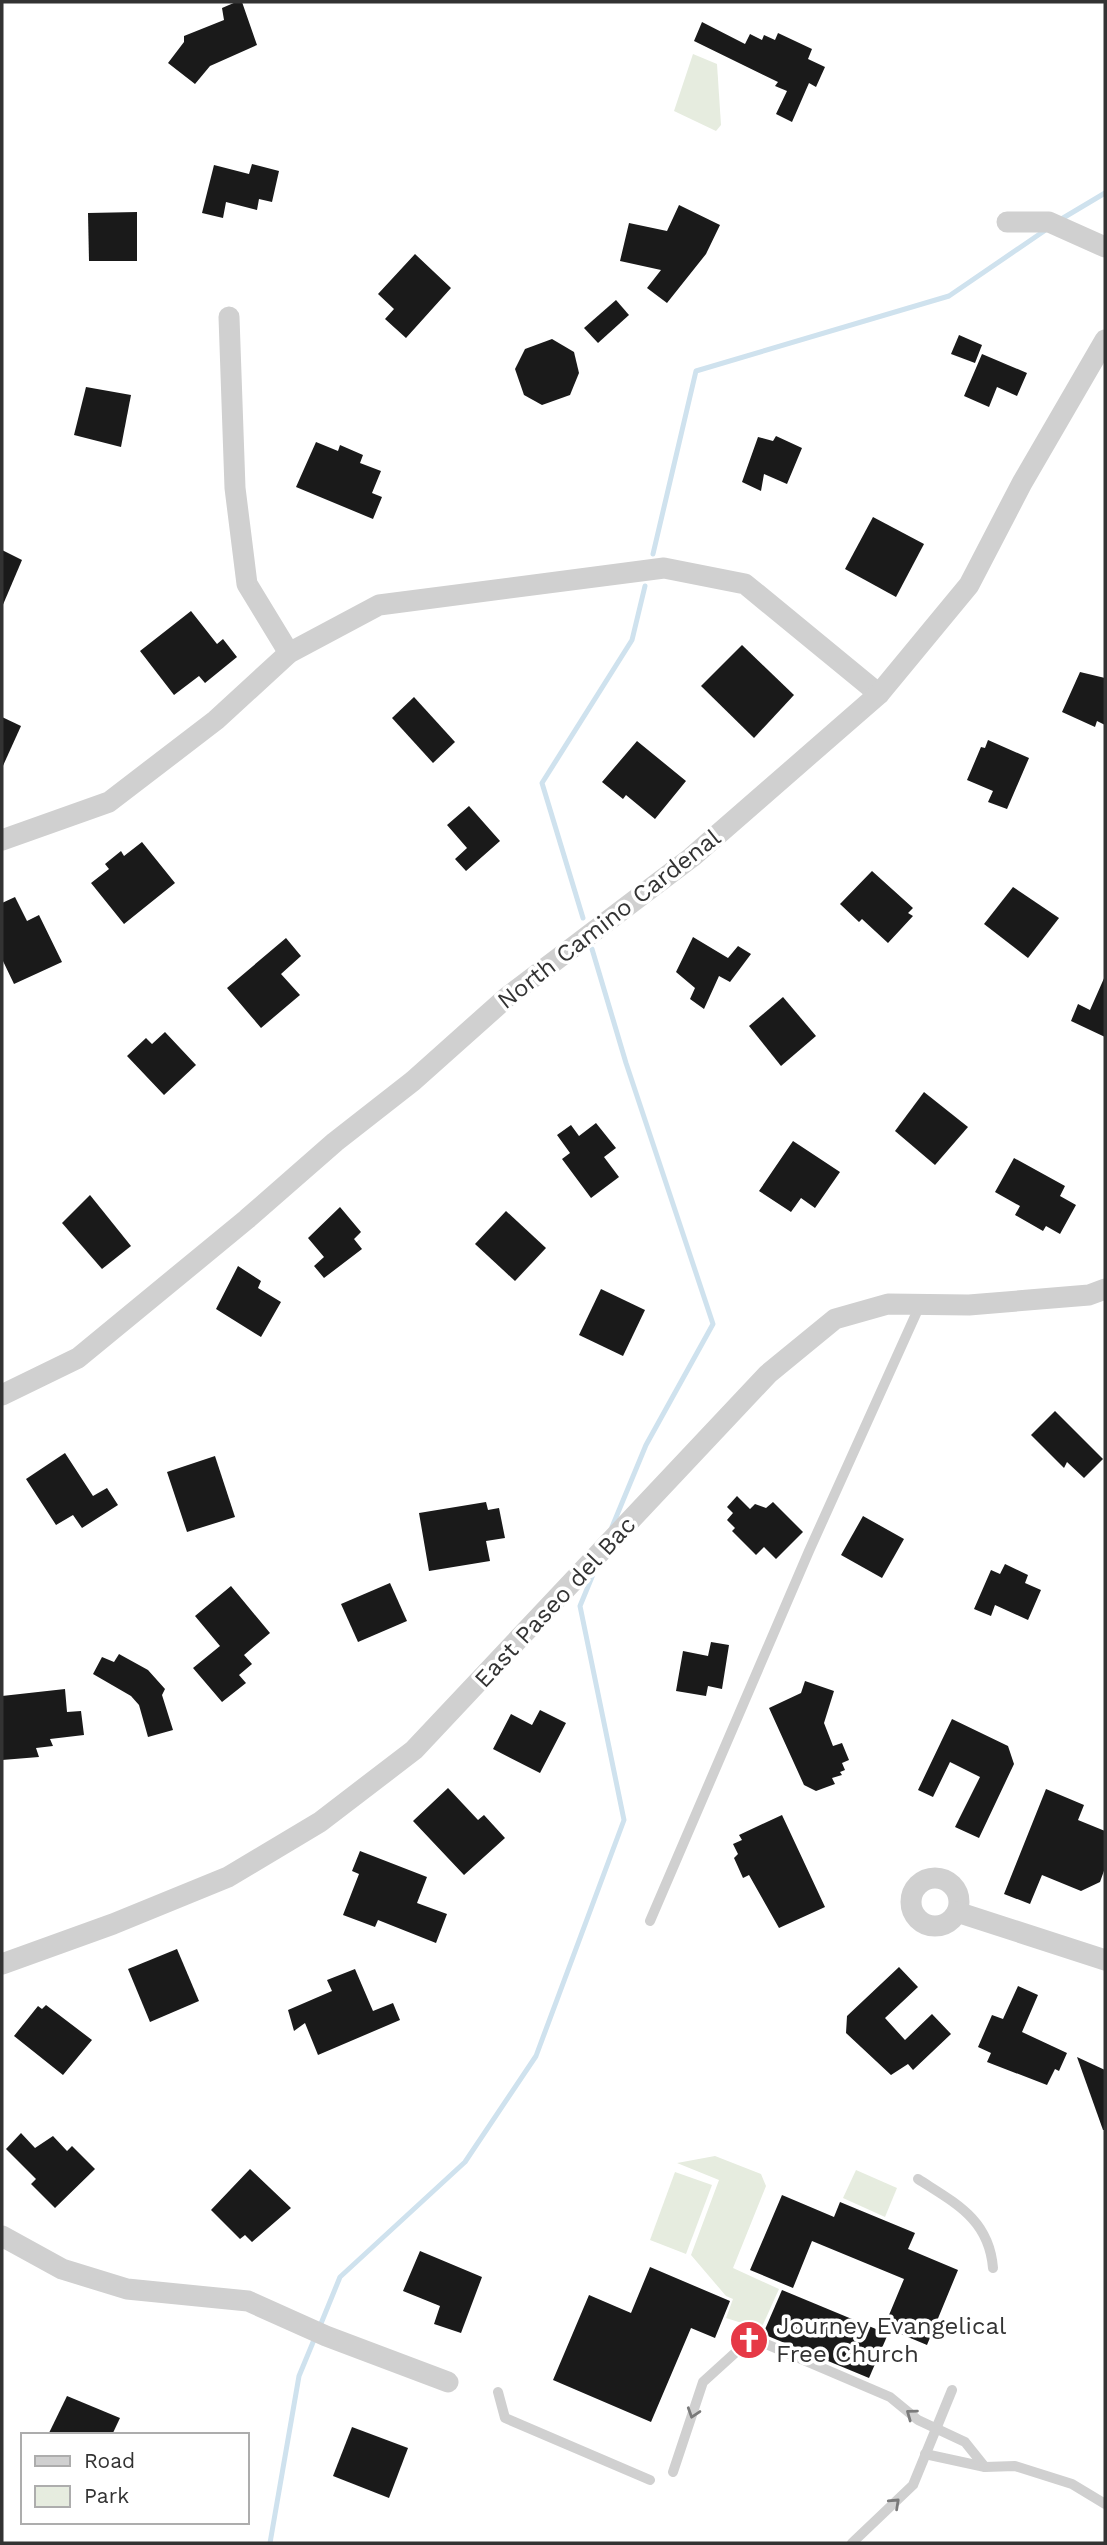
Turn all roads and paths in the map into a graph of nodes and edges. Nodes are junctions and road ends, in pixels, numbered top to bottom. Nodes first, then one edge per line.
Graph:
1 (1007, 222) dead end
2 (1105, 247) edge
3 (229, 317) dead end
4 (1105, 340) edge
5 (289, 653) junction
6 (879, 694) junction
7 (2, 840) edge
8 (1105, 1289) edge
9 (920, 1305) junction
10 (2, 1395) edge
11 (957, 1912) dead end
12 (650, 1921) dead end
13 (1105, 1960) edge
14 (2, 1964) edge
15 (918, 2179) dead end
16 (2, 2236) edge
17 (993, 2267) dead end
18 (449, 2382) dead end
19 (952, 2390) dead end
20 (498, 2392) dead end
21 (935, 2427) junction
22 (925, 2454) junction
23 (985, 2467) junction
24 (673, 2472) dead end
25 (650, 2480) dead end
26 (1105, 2504) edge
27 (852, 2543) edge

1 - 2 street
3 - 5 street
4 - 6 street, North Camino Cardenal
5 - 6 street
5 - 7 street
6 - 10 street, North Camino Cardenal
8 - 9 street, East Paseo del Bac
9 - 12 lane
9 - 14 street, East Paseo del Bac
11 - 13 street
15 - 17 lane
16 - 18 street
19 - 21 lane
20 - 25 lane
21 - 22 lane
21 - 23 lane
21 -> 24 lane
22 - 23 lane
27 -> 22 lane
23 - 26 lane

